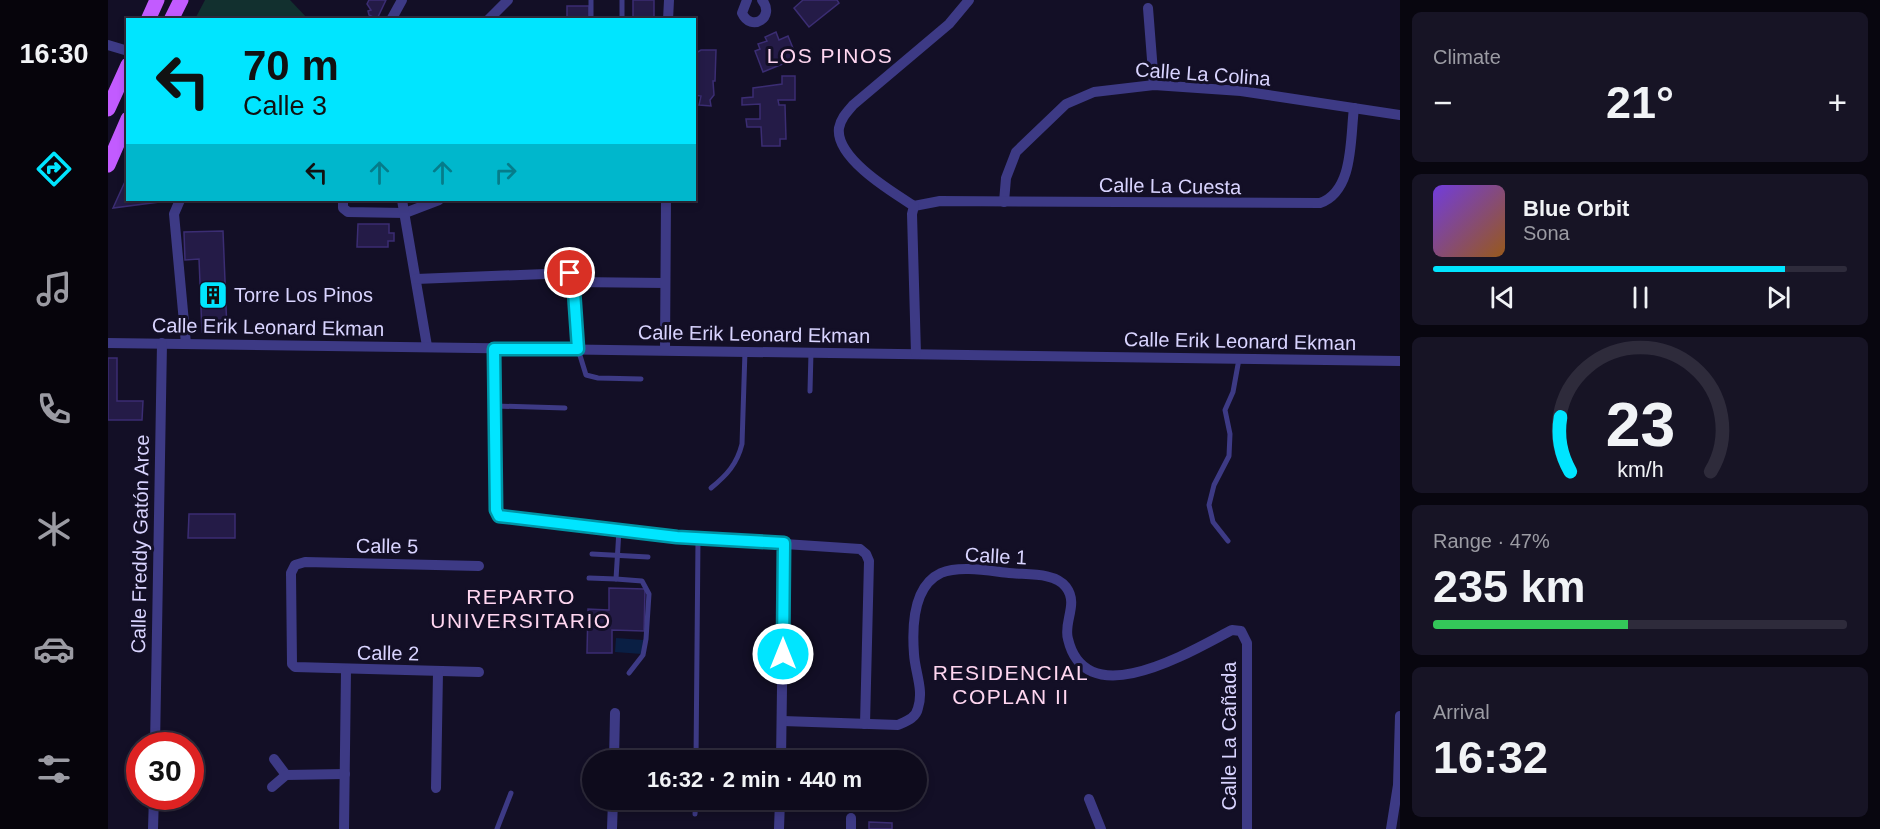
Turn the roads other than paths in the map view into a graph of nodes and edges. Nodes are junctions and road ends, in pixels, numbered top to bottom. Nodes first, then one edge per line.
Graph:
1 (157, 0) edge
2 (180, 0) edge
3 (402, 0) edge
4 (508, 0) edge
5 (591, 0) edge
6 (622, 0) edge
7 (669, 0) edge
8 (747, 0) edge
9 (762, 0) edge
10 (969, 0) edge
11 (1148, 8) dead end
12 (149, 18) edge
13 (172, 18) edge
14 (392, 18) edge
15 (490, 18) edge
16 (591, 18) edge
17 (622, 18) edge
18 (668, 18) edge
19 (108, 45) edge
20 (126, 50) edge
21 (126, 69) edge
22 (1154, 85) junction
23 (1353, 108) junction
24 (108, 109) edge
25 (1400, 115) edge
26 (126, 124) edge
27 (108, 165) edge
28 (180, 201) edge
29 (343, 201) edge
30 (402, 201) edge
31 (436, 201) edge
32 (666, 201) edge
33 (1004, 202) junction
34 (914, 206) junction
35 (405, 213) junction
36 (572, 278) junction
37 (416, 279) junction
38 (665, 283) junction
39 (108, 343) edge
40 (162, 344) junction
41 (186, 344) junction
42 (427, 346) junction
43 (494, 349) junction
44 (578, 349) junction
45 (665, 350) junction
46 (745, 351) junction
47 (811, 352) junction
48 (916, 354) junction
49 (1239, 359) junction
50 (1400, 361) edge
51 (641, 380) dead end
52 (810, 391) dead end
53 (495, 406) junction
54 (565, 408) dead end
55 (711, 488) dead end
56 (619, 530) junction
57 (698, 538) junction
58 (1228, 541) dead end
59 (784, 543) junction
60 (592, 554) dead end
61 (617, 555) junction
62 (648, 557) dead end
63 (479, 566) dead end
64 (589, 578) dead end
65 (616, 579) junction
66 (1246, 644) joint
67 (295, 667) joint
68 (346, 670) junction
69 (438, 672) junction
70 (479, 672) dead end
71 (629, 673) dead end
72 (615, 713) dead end
73 (1400, 716) edge
74 (783, 721) junction
75 (865, 724) junction
76 (154, 732) edge
77 (614, 750) edge
78 (696, 750) edge
79 (782, 750) edge
80 (274, 759) dead end
81 (345, 774) junction
82 (286, 775) junction
83 (1399, 786) edge
84 (272, 788) dead end
85 (436, 788) dead end
86 (511, 793) dead end
87 (1089, 799) dead end
88 (154, 810) edge
89 (613, 810) edge
90 (695, 810) edge
91 (780, 810) edge
92 (695, 814) dead end
93 (153, 829) edge
94 (344, 829) edge
95 (497, 829) edge
96 (612, 829) edge
97 (779, 829) edge
98 (1101, 829) edge
99 (1246, 829) edge
100 (1391, 829) edge

1 - 12 main road
2 - 13 main road
3 - 14 street
4 - 15 street
5 - 16 lane
6 - 17 lane
7 - 18 street
8 - 9 street
10 - 34 street
11 - 22 street
19 - 20 street
21 - 24 main road
22 - 23 street, Calle La Colina
22 - 33 street, Calle La Colina
23 - 25 street, Calle La Colina
23 - 33 street, Calle La Cuesta
26 - 27 main road
28 - 41 street
29 - 35 street
30 - 35 street
31 - 35 street
32 - 38 street
33 - 34 street, Calle La Cuesta
34 - 48 street
35 - 37 street
36 - 37 street
36 - 38 street
36 - 44 street
37 - 42 street
38 - 45 street
39 - 40 street, Calle Erik Leonard Ekman
40 - 41 street, Calle Erik Leonard Ekman
40 - 76 street, Calle Freddy Gatón Arce
41 - 42 street, Calle Erik Leonard Ekman
42 - 43 street, Calle Erik Leonard Ekman
43 - 44 street, Calle Erik Leonard Ekman
43 - 53 street
44 - 45 street, Calle Erik Leonard Ekman
44 - 51 lane
45 - 46 street, Calle Erik Leonard Ekman
46 - 47 street, Calle Erik Leonard Ekman
46 - 55 lane
47 - 48 street, Calle Erik Leonard Ekman
47 - 52 lane
48 - 49 street, Calle Erik Leonard Ekman
49 - 50 street, Calle Erik Leonard Ekman
49 - 58 lane
53 - 54 lane
53 - 56 street
56 - 57 street
56 - 61 lane
57 - 59 street
57 - 78 lane
59 - 74 street
59 - 75 street
60 - 61 lane
61 - 62 lane
61 - 65 lane
63 - 67 street, Calle 5
64 - 65 lane
65 - 71 lane
66 - 75 street, Calle 1
66 - 99 street, Calle La Cañada
67 - 68 street, Calle 2
68 - 69 street, Calle 2
68 - 81 street
69 - 70 street, Calle 2
69 - 85 street
72 - 77 street
73 - 83 street
74 - 75 street, Calle 1
74 - 79 street
80 - 82 street
81 - 82 street
81 - 94 street
82 - 84 street
83 - 100 street
86 - 95 lane
87 - 98 street
88 - 93 street
89 - 96 street
90 - 92 lane
91 - 97 street

